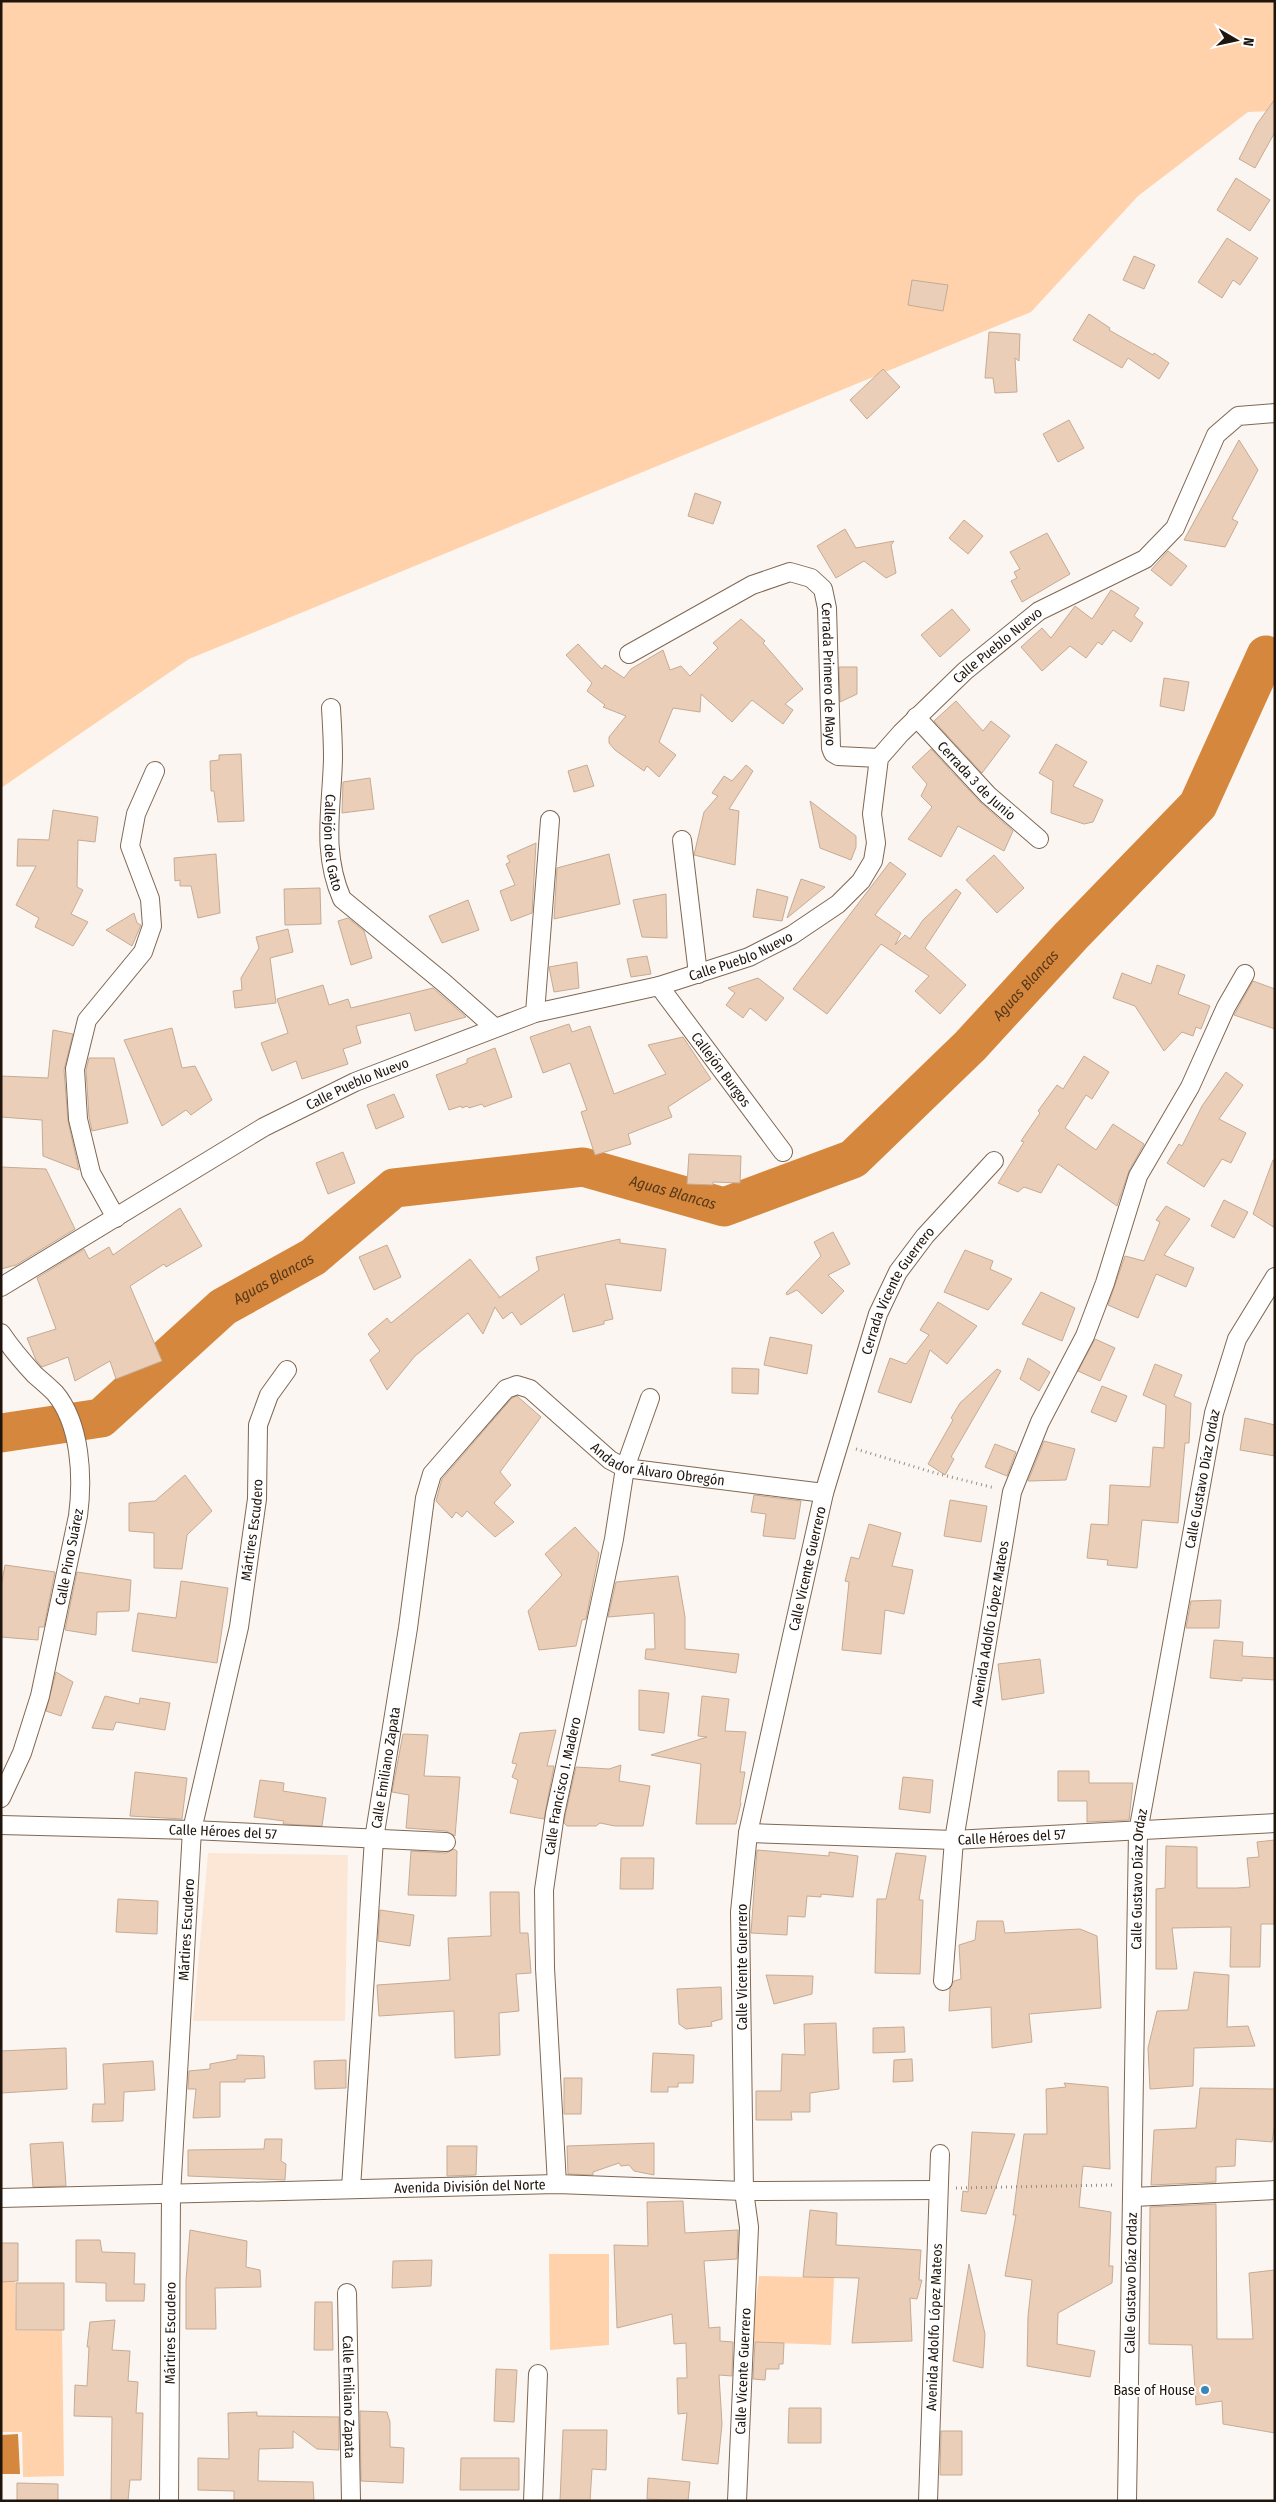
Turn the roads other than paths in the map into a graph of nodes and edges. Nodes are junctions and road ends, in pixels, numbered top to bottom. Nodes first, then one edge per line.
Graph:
1 (1275, 414) edge
2 (629, 654) dead end
3 (331, 708) dead end
4 (916, 717) junction
5 (879, 758) junction
6 (154, 771) dead end
7 (550, 820) dead end
8 (1039, 839) dead end
9 (682, 840) dead end
10 (698, 974) junction
11 (1245, 974) dead end
12 (659, 986) junction
13 (535, 1013) junction
14 (494, 1027) junction
15 (783, 1152) dead end
16 (994, 1161) dead end
17 (116, 1218) junction
18 (1275, 1276) edge
19 (1, 1287) edge
20 (1, 1333) edge
21 (287, 1370) dead end
22 (517, 1385) joint
23 (650, 1398) dead end
24 (837, 1444) joint
25 (625, 1468) junction
26 (824, 1493) junction
27 (1, 1798) edge
28 (1275, 1823) edge
29 (1, 1824) edge
30 (192, 1830) junction
31 (1138, 1832) junction
32 (748, 1833) junction
33 (374, 1839) junction
34 (954, 1840) junction
35 (446, 1842) dead end
36 (942, 1981) dead end
37 (940, 2154) dead end
38 (557, 2184) junction
39 (351, 2188) junction
40 (937, 2190) junction
41 (1275, 2190) edge
42 (744, 2191) junction
43 (1133, 2191) junction
44 (171, 2195) junction
45 (1, 2198) edge
46 (347, 2293) dead end
47 (538, 2374) dead end
48 (169, 2501) edge
49 (351, 2501) edge
50 (533, 2501) edge
51 (737, 2501) edge
52 (928, 2501) edge
53 (1127, 2501) edge

1 - 4 street, Calle Pueblo Nuevo
2 - 5 street, Cerrada Primero de Mayo
3 - 14 street, Callejón del Gato
4 - 5 street, Calle Pueblo Nuevo
4 - 8 street, Cerrada 3 de Junio
5 - 10 street, Calle Pueblo Nuevo
6 - 17 street
7 - 13 street
9 - 10 street
10 - 12 street, Calle Pueblo Nuevo
11 - 34 street, Avenida Adolfo López Mateos
12 - 13 street, Calle Pueblo Nuevo
12 - 15 street, Callejón Burgos
13 - 14 street, Calle Pueblo Nuevo
14 - 17 street, Calle Pueblo Nuevo
16 - 24 street, Cerrada Vicente Guerrero
17 - 19 street, Calle Pueblo Nuevo
18 - 31 street, Calle Gustavo Díaz Ordaz
20 - 27 street, Calle Pino Suárez
21 - 30 street, Mártires Escudero
22 - 25 street, Andador Álvaro Obregón
22 - 33 street, Calle Emiliano Zapata
23 - 25 street, Calle Francisco I. Madero
24 - 26 street, Calle Vicente Guerrero
25 - 26 street, Andador Álvaro Obregón
25 - 38 street, Calle Francisco I. Madero
26 - 32 street, Calle Vicente Guerrero
28 - 31 street, Calle Héroes del 57
29 - 30 street, Calle Héroes del 57
30 - 33 street, Calle Héroes del 57
30 - 44 street, Mártires Escudero
31 - 34 street, Calle Héroes del 57
31 - 43 street, Calle Gustavo Díaz Ordaz
32 - 34 street, Calle Héroes del 57
32 - 42 street, Calle Vicente Guerrero
33 - 35 street, Calle Héroes del 57
33 - 39 street, Calle Emiliano Zapata
34 - 36 street, Avenida Adolfo López Mateos
37 - 40 street, Avenida Adolfo López Mateos
38 - 39 street, Avenida División del Norte
38 - 42 street, Avenida División del Norte
39 - 44 street, Avenida División del Norte
40 - 42 street, Avenida División del Norte
40 - 52 street, Avenida Adolfo López Mateos
41 - 43 street
42 - 51 street, Calle Vicente Guerrero
43 - 53 street, Calle Gustavo Díaz Ordaz
44 - 45 street, Avenida División del Norte
44 - 48 street, Mártires Escudero
46 - 49 street, Calle Emiliano Zapata
47 - 50 street

